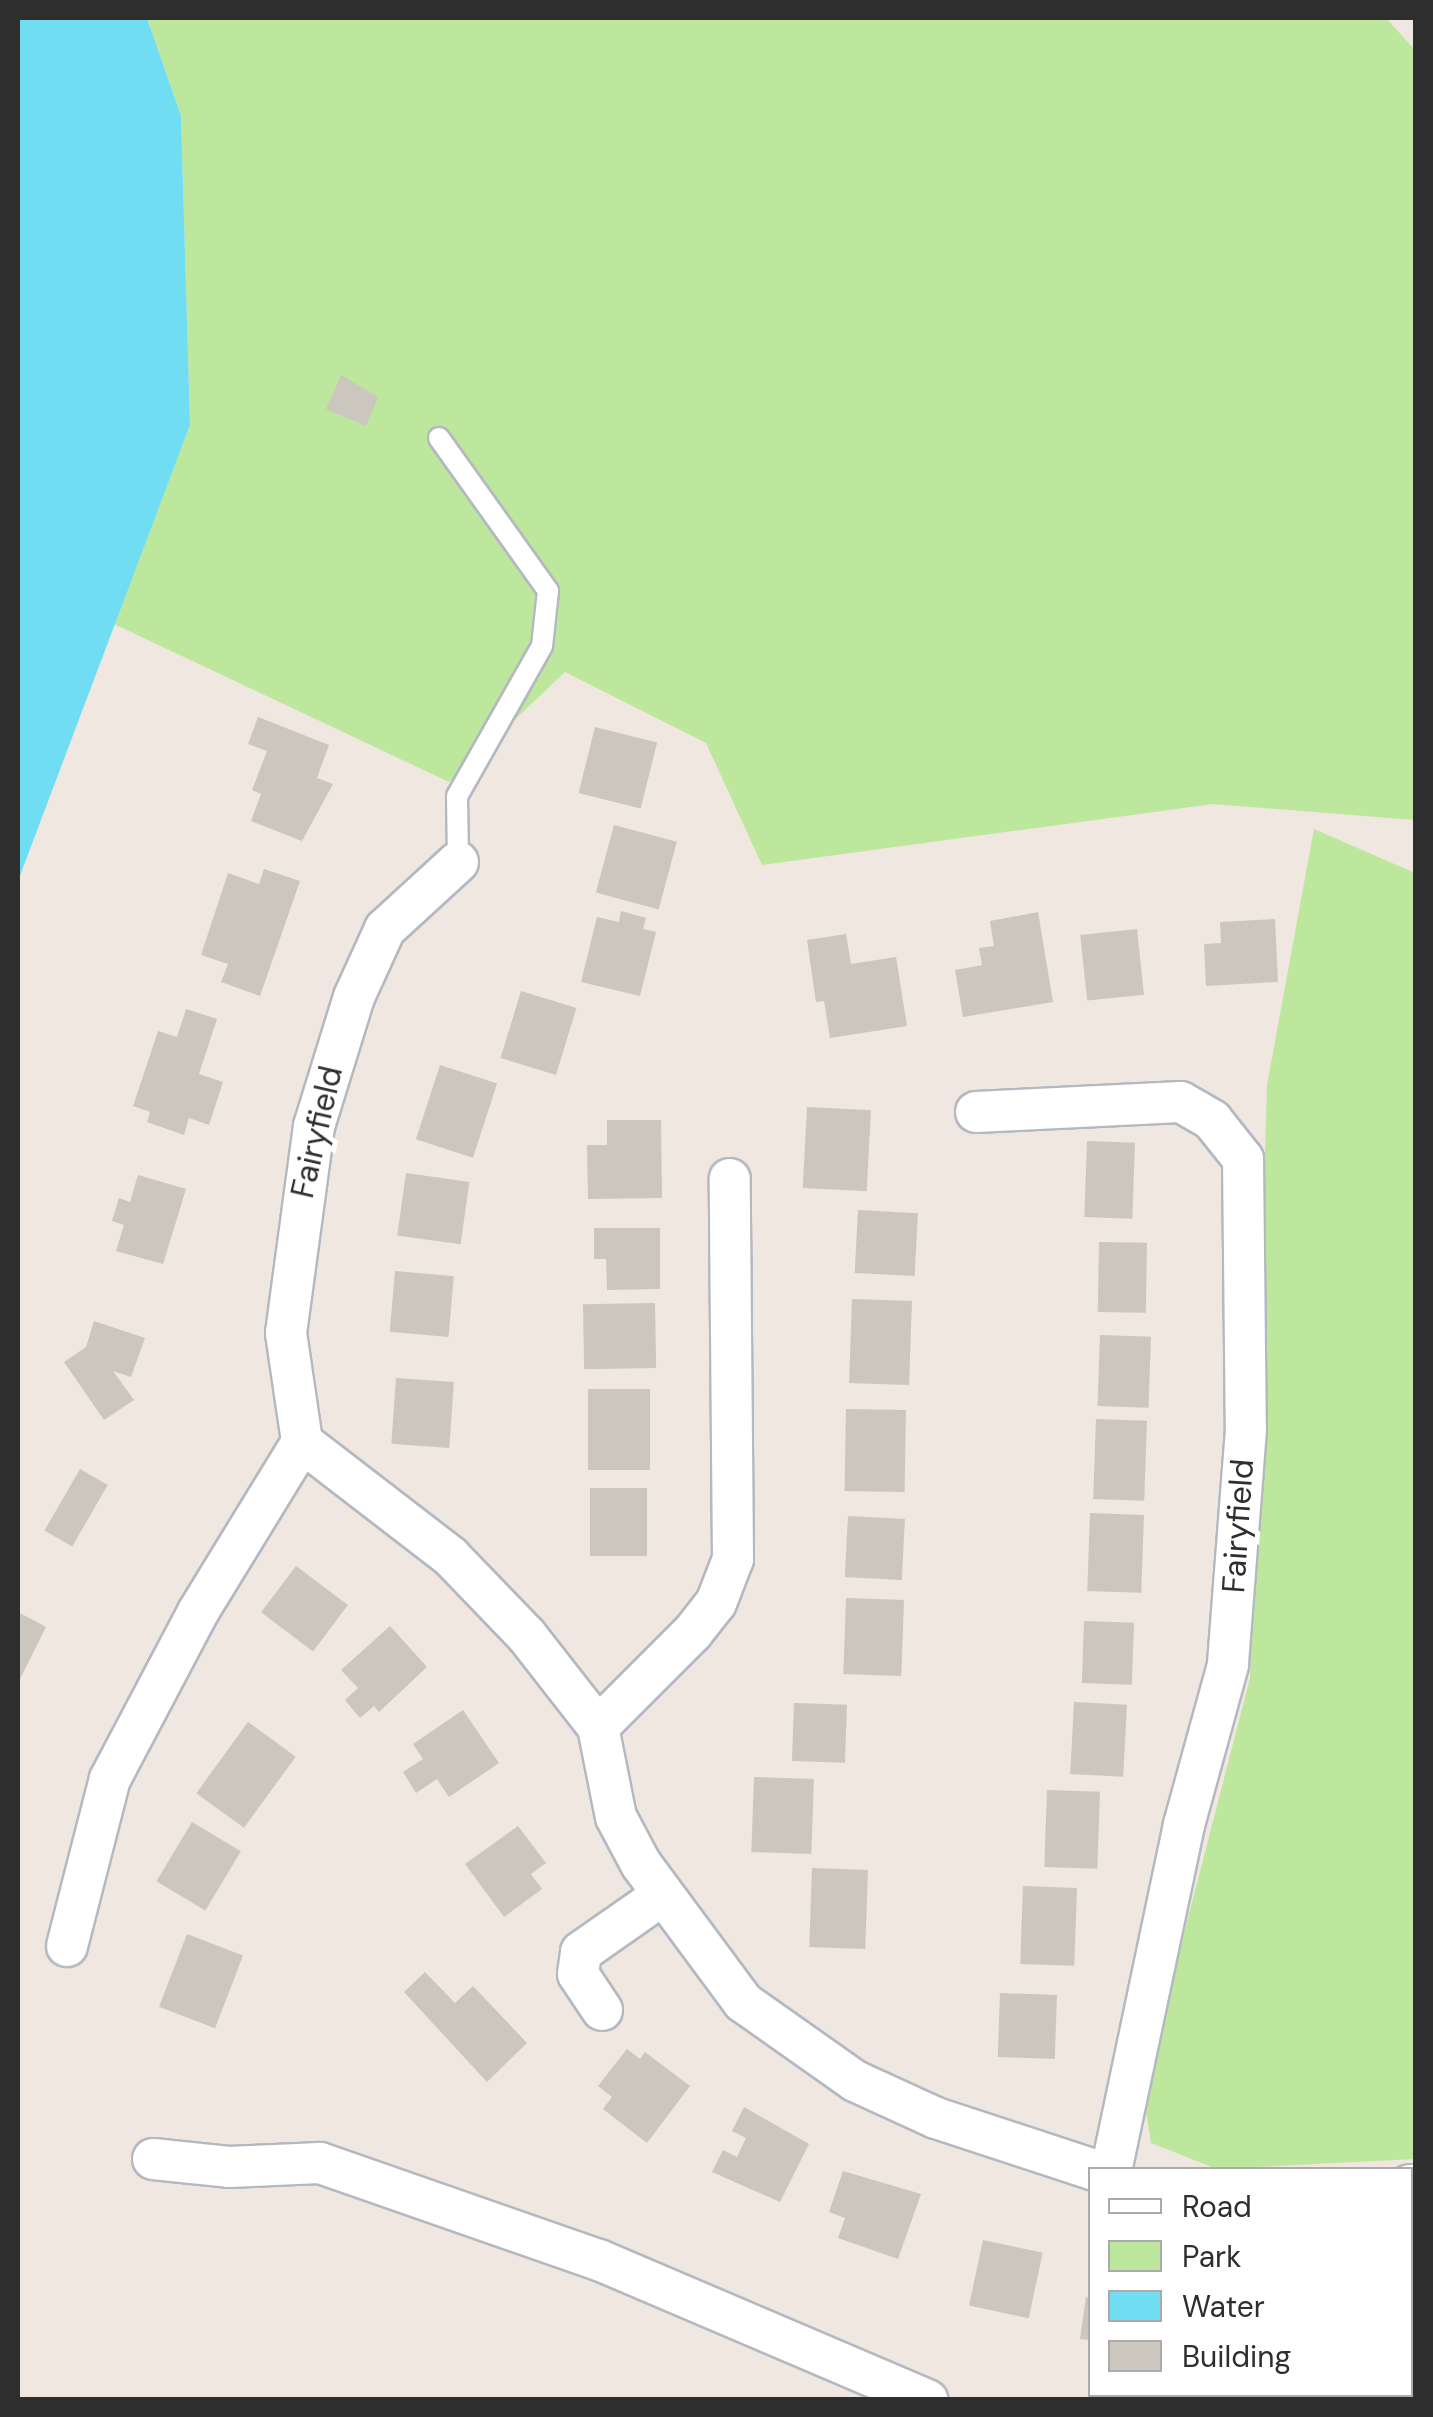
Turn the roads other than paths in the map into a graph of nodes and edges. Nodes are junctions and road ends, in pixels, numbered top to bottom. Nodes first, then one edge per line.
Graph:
1 (438, 438) dead end
2 (458, 862) joint
3 (976, 1112) dead end
4 (730, 1179) dead end
5 (302, 1442) junction
6 (598, 1727) junction
7 (662, 1896) junction
8 (67, 1946) dead end
9 (602, 2010) dead end
10 (153, 2159) dead end
11 (1112, 2167) edge
12 (1088, 2168) edge
13 (926, 2400) edge

1 - 2 lane
2 - 5 street, Fairyfield
3 - 11 street, Fairyfield
4 - 6 street
5 - 6 street
5 - 8 street
6 - 7 street
7 - 9 street
7 - 12 street
10 - 13 street

